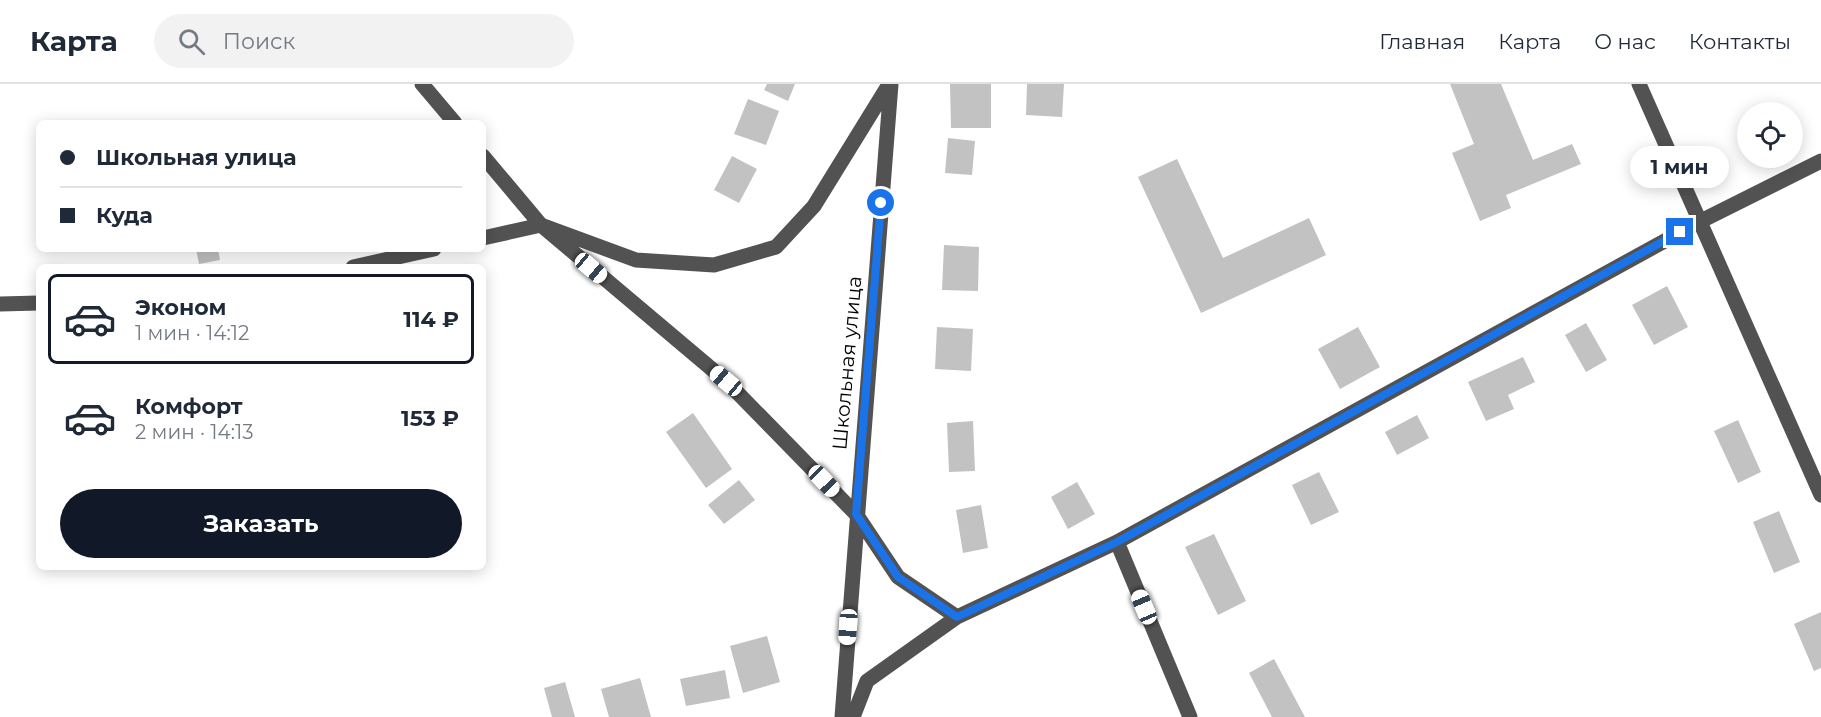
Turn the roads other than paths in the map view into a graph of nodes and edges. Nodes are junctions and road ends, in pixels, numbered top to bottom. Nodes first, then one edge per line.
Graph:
1 (422, 84) edge
2 (890, 84) edge
3 (1639, 84) edge
4 (452, 120) edge
5 (486, 160) edge
6 (1821, 161) edge
7 (1701, 221) junction
8 (541, 225) junction
9 (486, 237) edge
10 (420, 252) edge
11 (366, 264) edge
12 (36, 303) edge
13 (0, 304) edge
14 (1821, 495) edge
15 (856, 514) junction
16 (1117, 542) junction
17 (957, 617) junction
18 (842, 717) edge
19 (854, 717) edge
20 (1191, 717) edge

1 - 4 street
2 - 8 street
2 - 15 street, Школьная улица
3 - 7 street
5 - 8 street
6 - 7 street
7 - 14 street
7 - 16 street
8 - 9 street
8 - 15 street
10 - 11 street
12 - 13 street
15 - 17 street
15 - 18 street, Школьная улица
16 - 17 street
16 - 20 street
17 - 19 street

